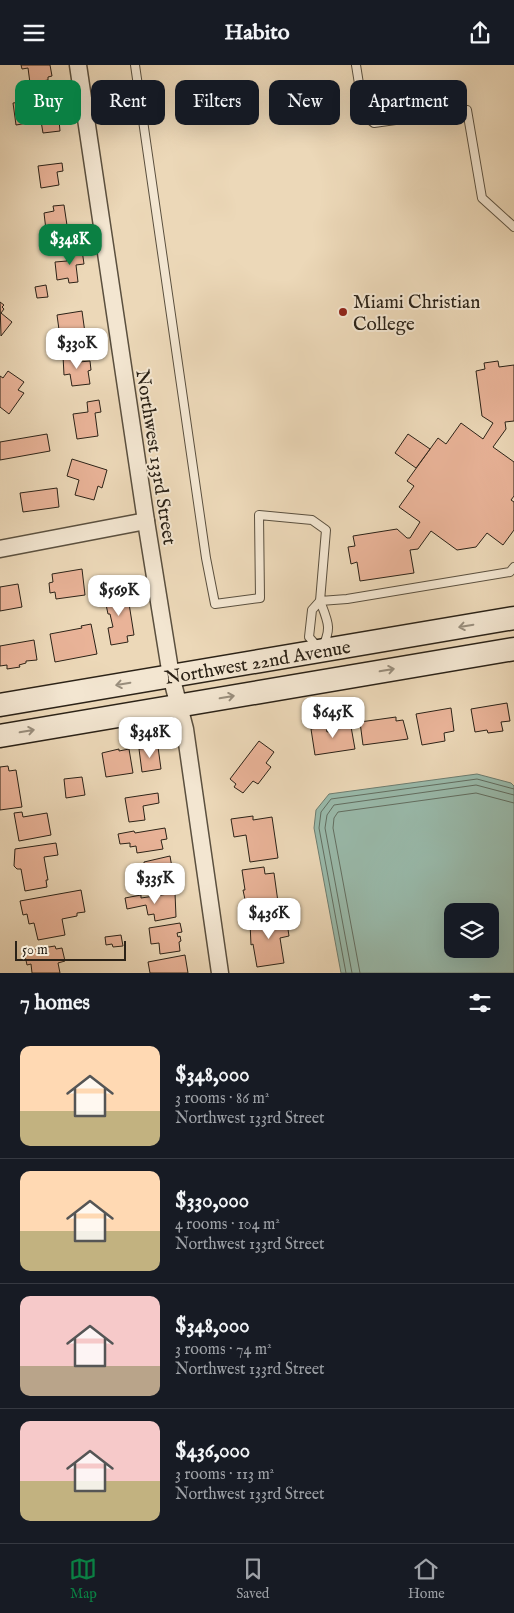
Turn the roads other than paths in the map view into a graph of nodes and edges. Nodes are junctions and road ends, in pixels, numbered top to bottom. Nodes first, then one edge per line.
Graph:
1 (78, 65) edge
2 (135, 65) edge
3 (356, 65) edge
4 (514, 227) edge
5 (146, 521) junction
6 (0, 549) edge
7 (514, 567) edge
8 (320, 601) junction
9 (514, 618) edge
10 (514, 649) edge
11 (321, 651) junction
12 (171, 676) junction
13 (324, 681) junction
14 (0, 705) edge
15 (179, 705) junction
16 (0, 736) edge
17 (220, 973) edge

1 - 5 street, Northwest 133rd Street
2 - 8 lane
3 - 4 lane
5 - 6 street
5 - 12 street, Northwest 133rd Street
7 - 8 lane
8 - 11 lane
8 - 11 lane
9 -> 11 main road, Northwest 22nd Avenue
13 -> 10 main road, Northwest 22nd Avenue
11 - 12 main road, Northwest 22nd Avenue
11 - 13 main road
12 -> 14 main road, Northwest 22nd Avenue
12 - 15 street, Northwest 133rd Street
15 -> 13 main road, Northwest 22nd Avenue
16 -> 15 main road, Northwest 22nd Avenue
15 - 17 street, Northwest 133rd Street

